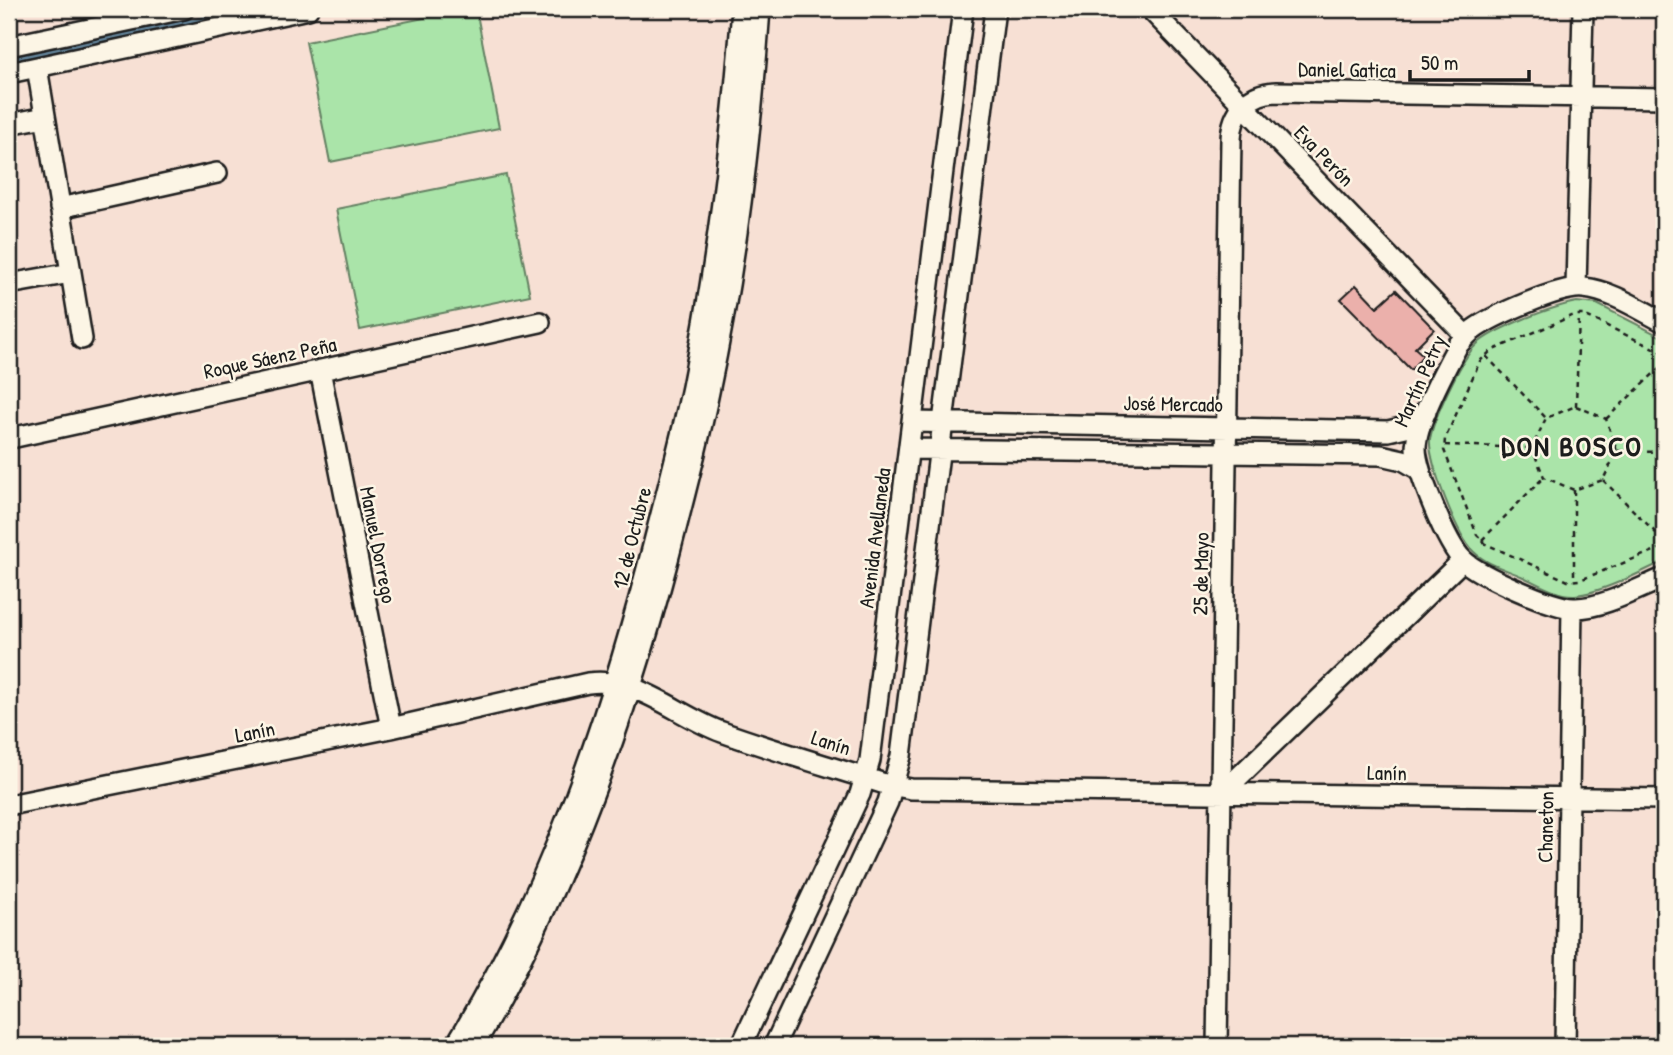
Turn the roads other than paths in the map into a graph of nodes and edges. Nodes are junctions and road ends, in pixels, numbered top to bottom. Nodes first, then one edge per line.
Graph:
1 (184, 9) edge
2 (308, 9) edge
3 (742, 9) edge
4 (761, 9) edge
5 (964, 9) edge
6 (995, 9) edge
7 (1150, 9) edge
8 (1583, 9) edge
9 (97, 18) edge
10 (9, 46) edge
11 (37, 67) junction
12 (9, 73) edge
13 (1581, 96) junction
14 (1664, 98) edge
15 (1243, 105) junction
16 (45, 117) junction
17 (9, 124) edge
18 (217, 173) dead end
19 (60, 208) junction
20 (71, 273) junction
21 (9, 284) edge
22 (1576, 287) junction
23 (540, 322) dead end
24 (1664, 322) edge
25 (1466, 336) junction
26 (82, 339) dead end
27 (320, 370) junction
28 (1427, 412) junction
29 (913, 422) junction
30 (943, 423) junction
31 (1226, 428) junction
32 (10, 438) dead end
33 (909, 449) junction
34 (940, 449) junction
35 (1226, 453) junction
36 (1420, 470) junction
37 (1462, 560) junction
38 (1664, 578) edge
39 (1572, 608) junction
40 (623, 685) junction
41 (391, 728) junction
42 (865, 778) junction
43 (893, 786) junction
44 (1221, 793) junction
45 (1569, 798) junction
46 (1664, 799) edge
47 (9, 805) edge
48 (455, 1046) edge
49 (474, 1046) edge
50 (741, 1046) edge
51 (774, 1046) edge
52 (1217, 1046) edge
53 (1565, 1046) edge

1 - 9 street
2 - 11 street
3 - 40 street, 12 de Octubre
4 - 40 street, 12 de Octubre
5 - 29 street, Avenida Avellaneda
6 - 30 street
7 - 15 street, Eva Perón
8 - 13 street
9 - 10 street
11 - 12 street
11 - 16 street
13 - 14 street, Daniel Gatica
13 - 15 street, Daniel Gatica
13 - 22 street
15 - 25 street, Eva Perón
15 - 31 street, 25 de Mayo
16 - 17 street
16 - 19 street
18 - 19 street
19 - 20 street
20 - 21 street
20 - 26 street
22 - 24 street
22 - 25 street, Martín Petry
23 - 27 street, Roque Sáenz Peña
25 - 28 street, Martín Petry
27 - 32 street, Roque Sáenz Peña
27 - 41 street, Manuel Dorrego
28 - 31 street, José Mercado
28 - 36 street, Martín Petry
29 - 30 street, José Mercado
29 - 33 street, Avenida Avellaneda
30 - 31 street, José Mercado
30 - 34 street
31 - 35 street, 25 de Mayo
33 - 34 street
33 - 42 street, Avenida Avellaneda
34 - 35 street
34 - 43 street
35 - 36 street
35 - 44 street, 25 de Mayo
36 - 37 street, Martín Petry
37 - 39 street, Martín Petry
37 - 44 street
38 - 39 street, Martín Petry
39 - 45 street, Chaneton
40 - 41 street, Lanín
40 - 42 street, Lanín
40 - 48 street, 12 de Octubre
40 - 49 street, 12 de Octubre
41 - 47 street, Lanín
42 - 43 street, Lanín
42 - 50 street, Avenida Avellaneda
43 - 44 street, Lanín
43 - 51 street
44 - 45 street, Lanín
44 - 52 street, 25 de Mayo
45 - 46 street, Lanín
45 - 53 street, Chaneton

